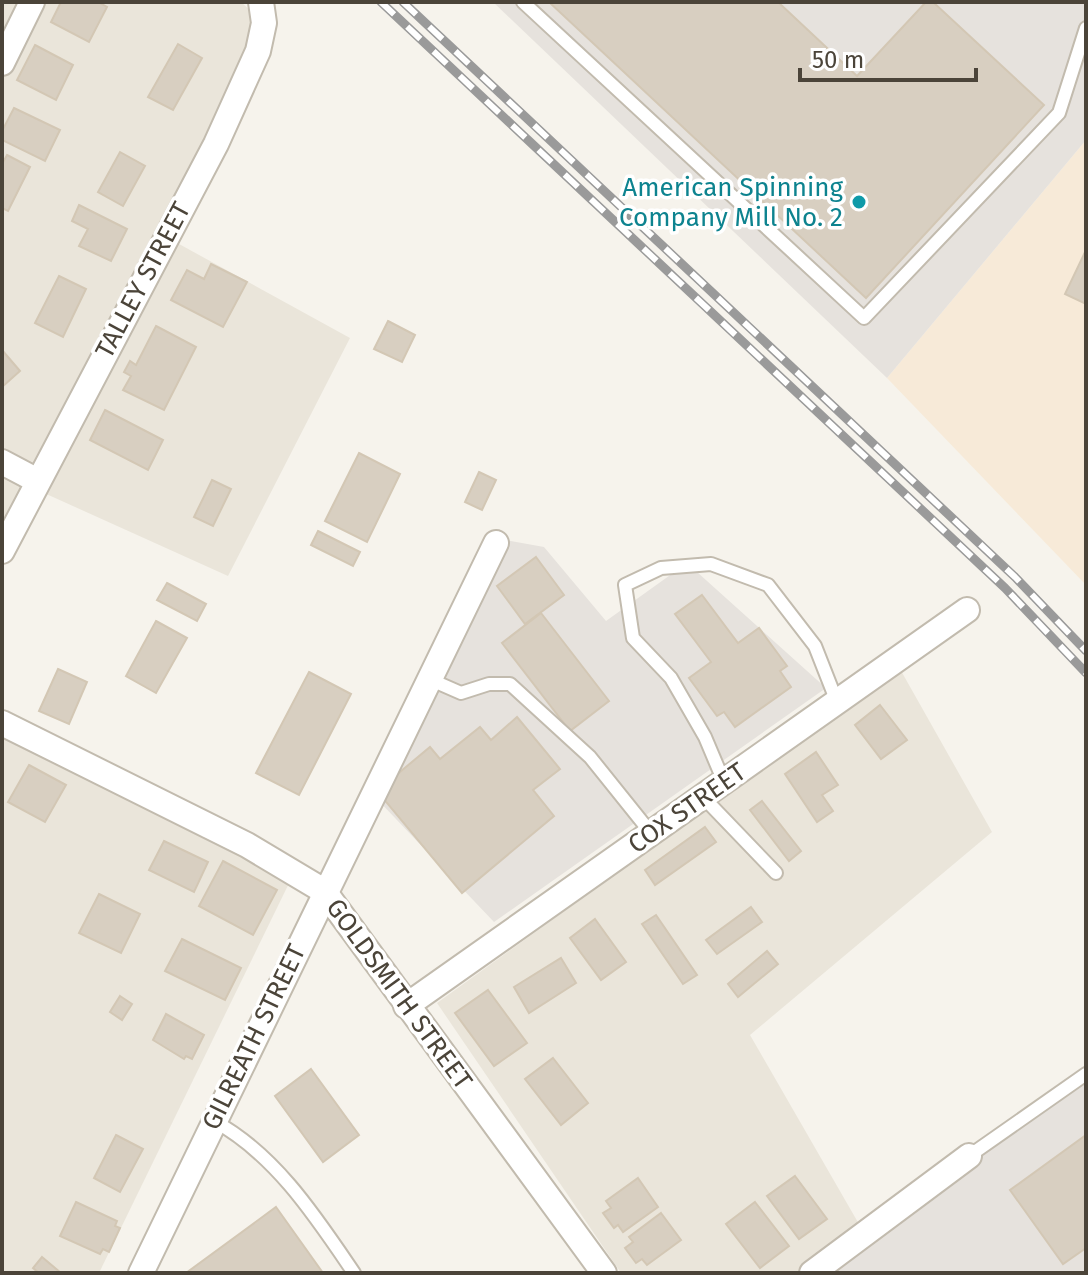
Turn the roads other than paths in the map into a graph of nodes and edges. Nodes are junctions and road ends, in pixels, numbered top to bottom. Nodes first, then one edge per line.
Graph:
1 (32, 2) edge
2 (261, 2) edge
3 (523, 2) edge
4 (1086, 28) edge
5 (2, 63) edge
6 (2, 462) edge
7 (36, 480) junction
8 (496, 543) dead end
9 (2, 551) edge
10 (967, 610) dead end
11 (429, 679) junction
12 (837, 702) junction
13 (2, 723) edge
14 (724, 782) junction
15 (703, 797) junction
16 (651, 833) junction
17 (776, 873) dead end
18 (324, 891) junction
19 (406, 1006) junction
20 (1086, 1074) edge
21 (214, 1121) junction
22 (969, 1156) joint
23 (141, 1273) edge
24 (354, 1273) edge
25 (604, 1273) edge
26 (812, 1273) edge

1 - 5 street
2 - 7 street, TALLEY STREET
3 - 4 lane
6 - 7 street
7 - 9 street, TALLEY STREET
8 - 11 street, GILREATH STREET
10 - 12 street, COX STREET
11 - 16 lane
11 - 18 street, GILREATH STREET
12 - 14 street, COX STREET
12 - 14 lane
13 - 18 street, GOLDSMITH STREET
14 - 15 street, COX STREET
15 - 16 street, COX STREET
15 - 17 lane
16 - 19 street, COX STREET
18 - 19 street, GOLDSMITH STREET
18 - 21 street, GILREATH STREET
19 - 25 street, GOLDSMITH STREET
20 - 22 lane
21 - 23 street, GILREATH STREET
21 - 24 lane
22 - 26 street

